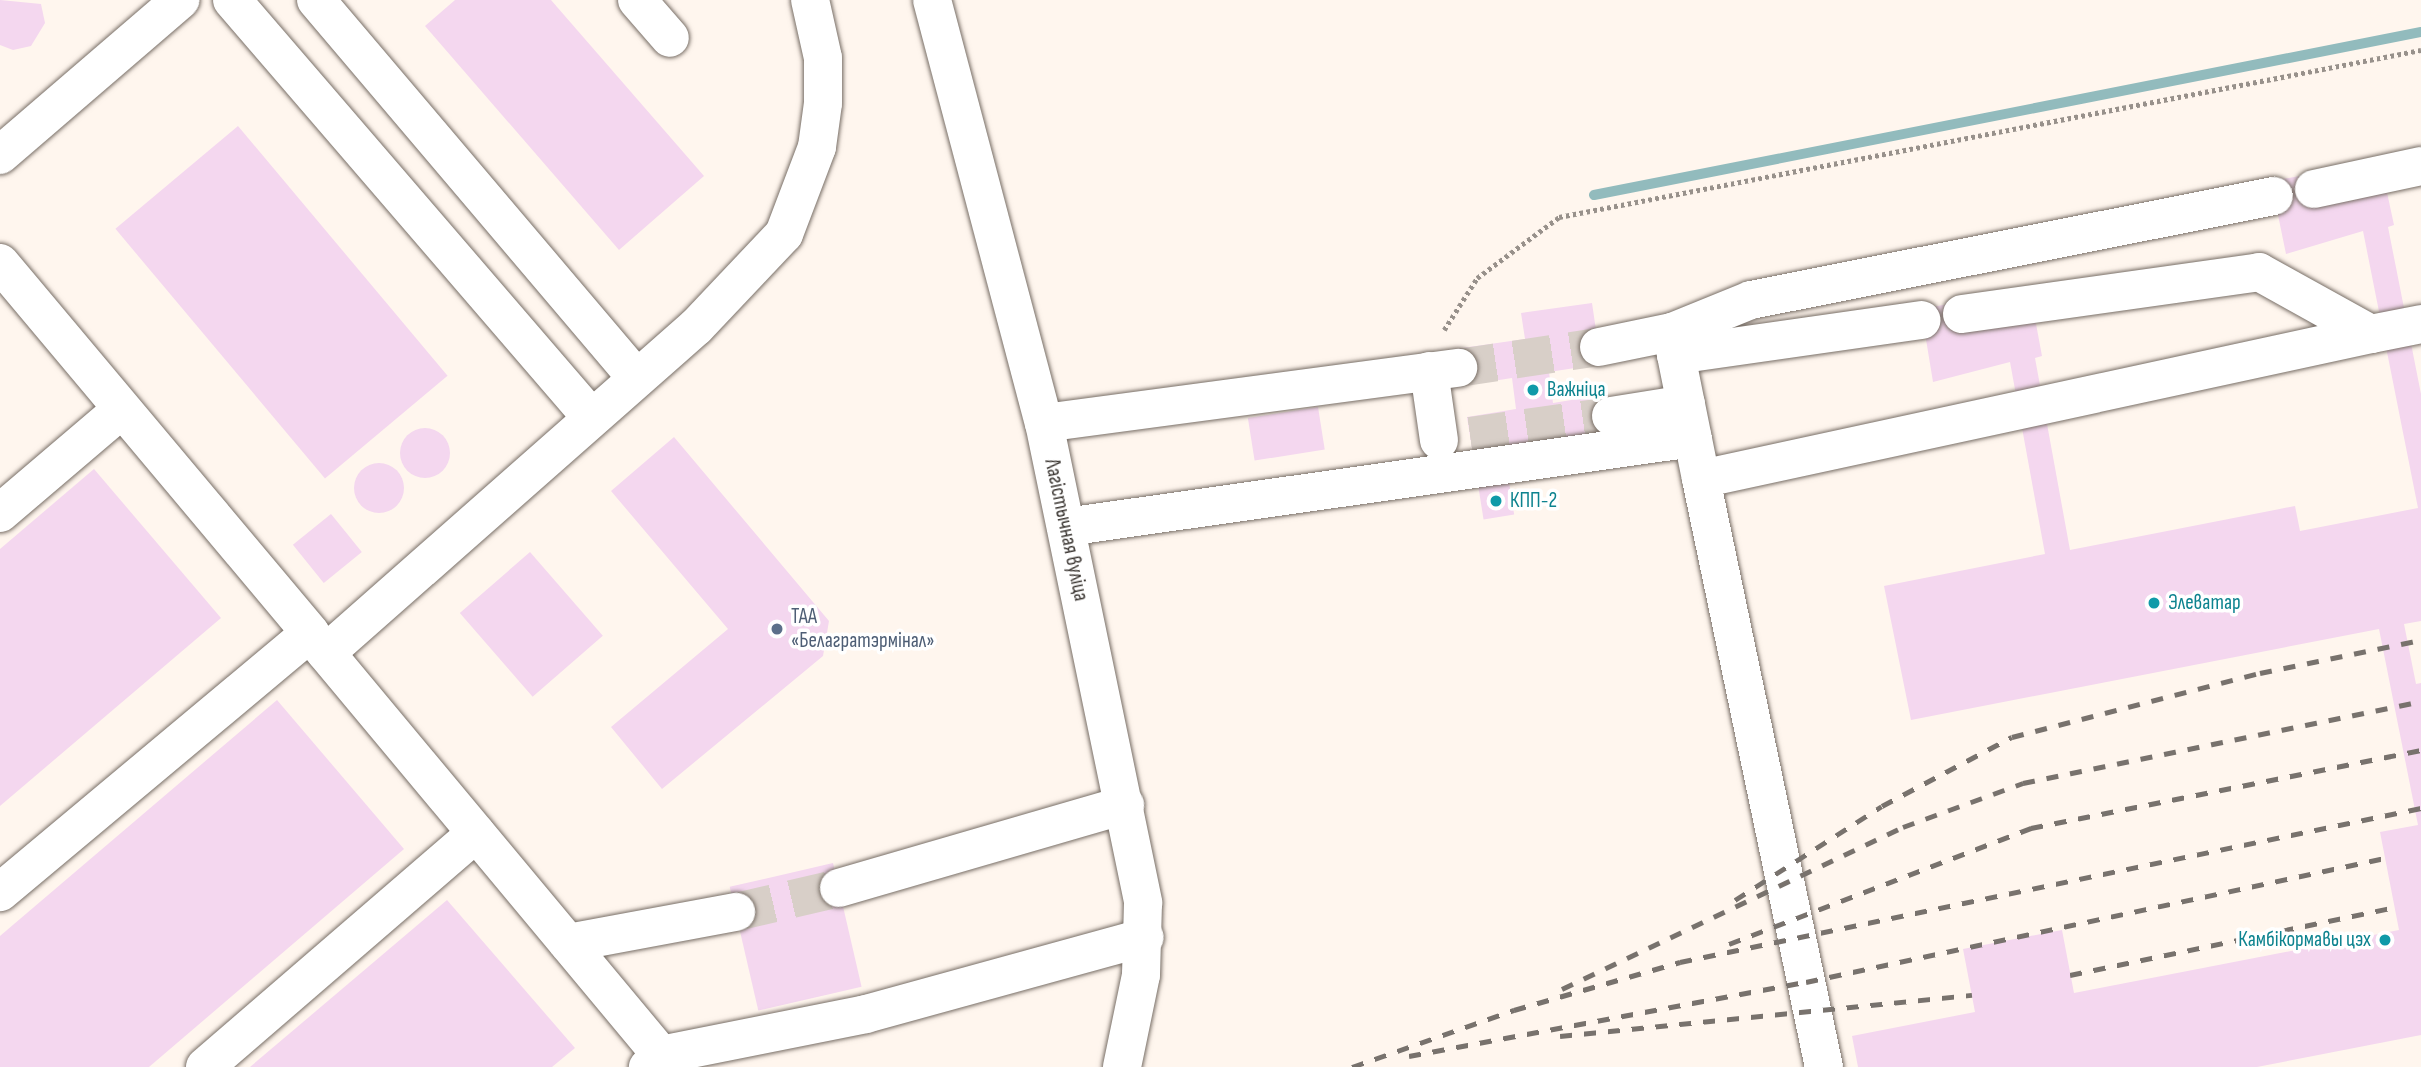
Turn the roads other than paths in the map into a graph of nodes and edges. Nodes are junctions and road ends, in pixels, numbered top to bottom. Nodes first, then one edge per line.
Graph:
1 (180, 0) edge
2 (232, 0) edge
3 (316, 0) edge
4 (637, 0) edge
5 (810, 0) edge
6 (932, 0) edge
7 (670, 38) dead end
8 (0, 155) edge
9 (2421, 166) edge
10 (2314, 189) dead end
11 (2274, 197) dead end
12 (0, 263) edge
13 (1962, 314) dead end
14 (1922, 320) dead end
15 (2421, 324) edge
16 (2371, 334) junction
17 (1674, 344) junction
18 (1599, 347) tunnel mouth
19 (637, 378) junction
20 (122, 409) junction
21 (1611, 415) tunnel mouth
22 (590, 417) junction
23 (1690, 421) junction
24 (1044, 423) junction
25 (1451, 450) junction
26 (1701, 479) junction
27 (0, 513) edge
28 (1066, 527) junction
29 (318, 643) junction
30 (1125, 805) junction
31 (476, 834) junction
32 (839, 888) tunnel mouth
33 (0, 892) edge
34 (736, 912) tunnel mouth
35 (1145, 937) junction
36 (568, 943) junction
37 (655, 1061) edge
38 (205, 1067) edge
39 (1122, 1067) edge
40 (1824, 1067) edge

1 - 8 street
2 - 22 street
3 - 19 street
4 - 7 street
5 - 19 street
6 - 24 street, Лагістычная вуліца
9 - 10 street
11 - 17 street
12 - 20 street
13 - 16 street
14 - 17 street
15 - 16 street
16 - 26 street
17 - 18 street
17 - 23 street
19 - 22 street
20 - 27 street
20 - 29 street
21 - 23 street
22 - 29 street
23 - 25 street
23 - 26 street
24 - 25 street
24 - 28 street, Лагістычная вуліца
25 - 28 street
26 - 40 street
28 - 30 street, Лагістычная вуліца
29 - 31 street
29 - 33 street
30 - 32 street
30 - 35 street, Лагістычная вуліца
31 - 36 street
31 - 38 street
34 - 36 street
35 - 37 street
35 - 39 street, Лагістычная вуліца
36 - 37 street

